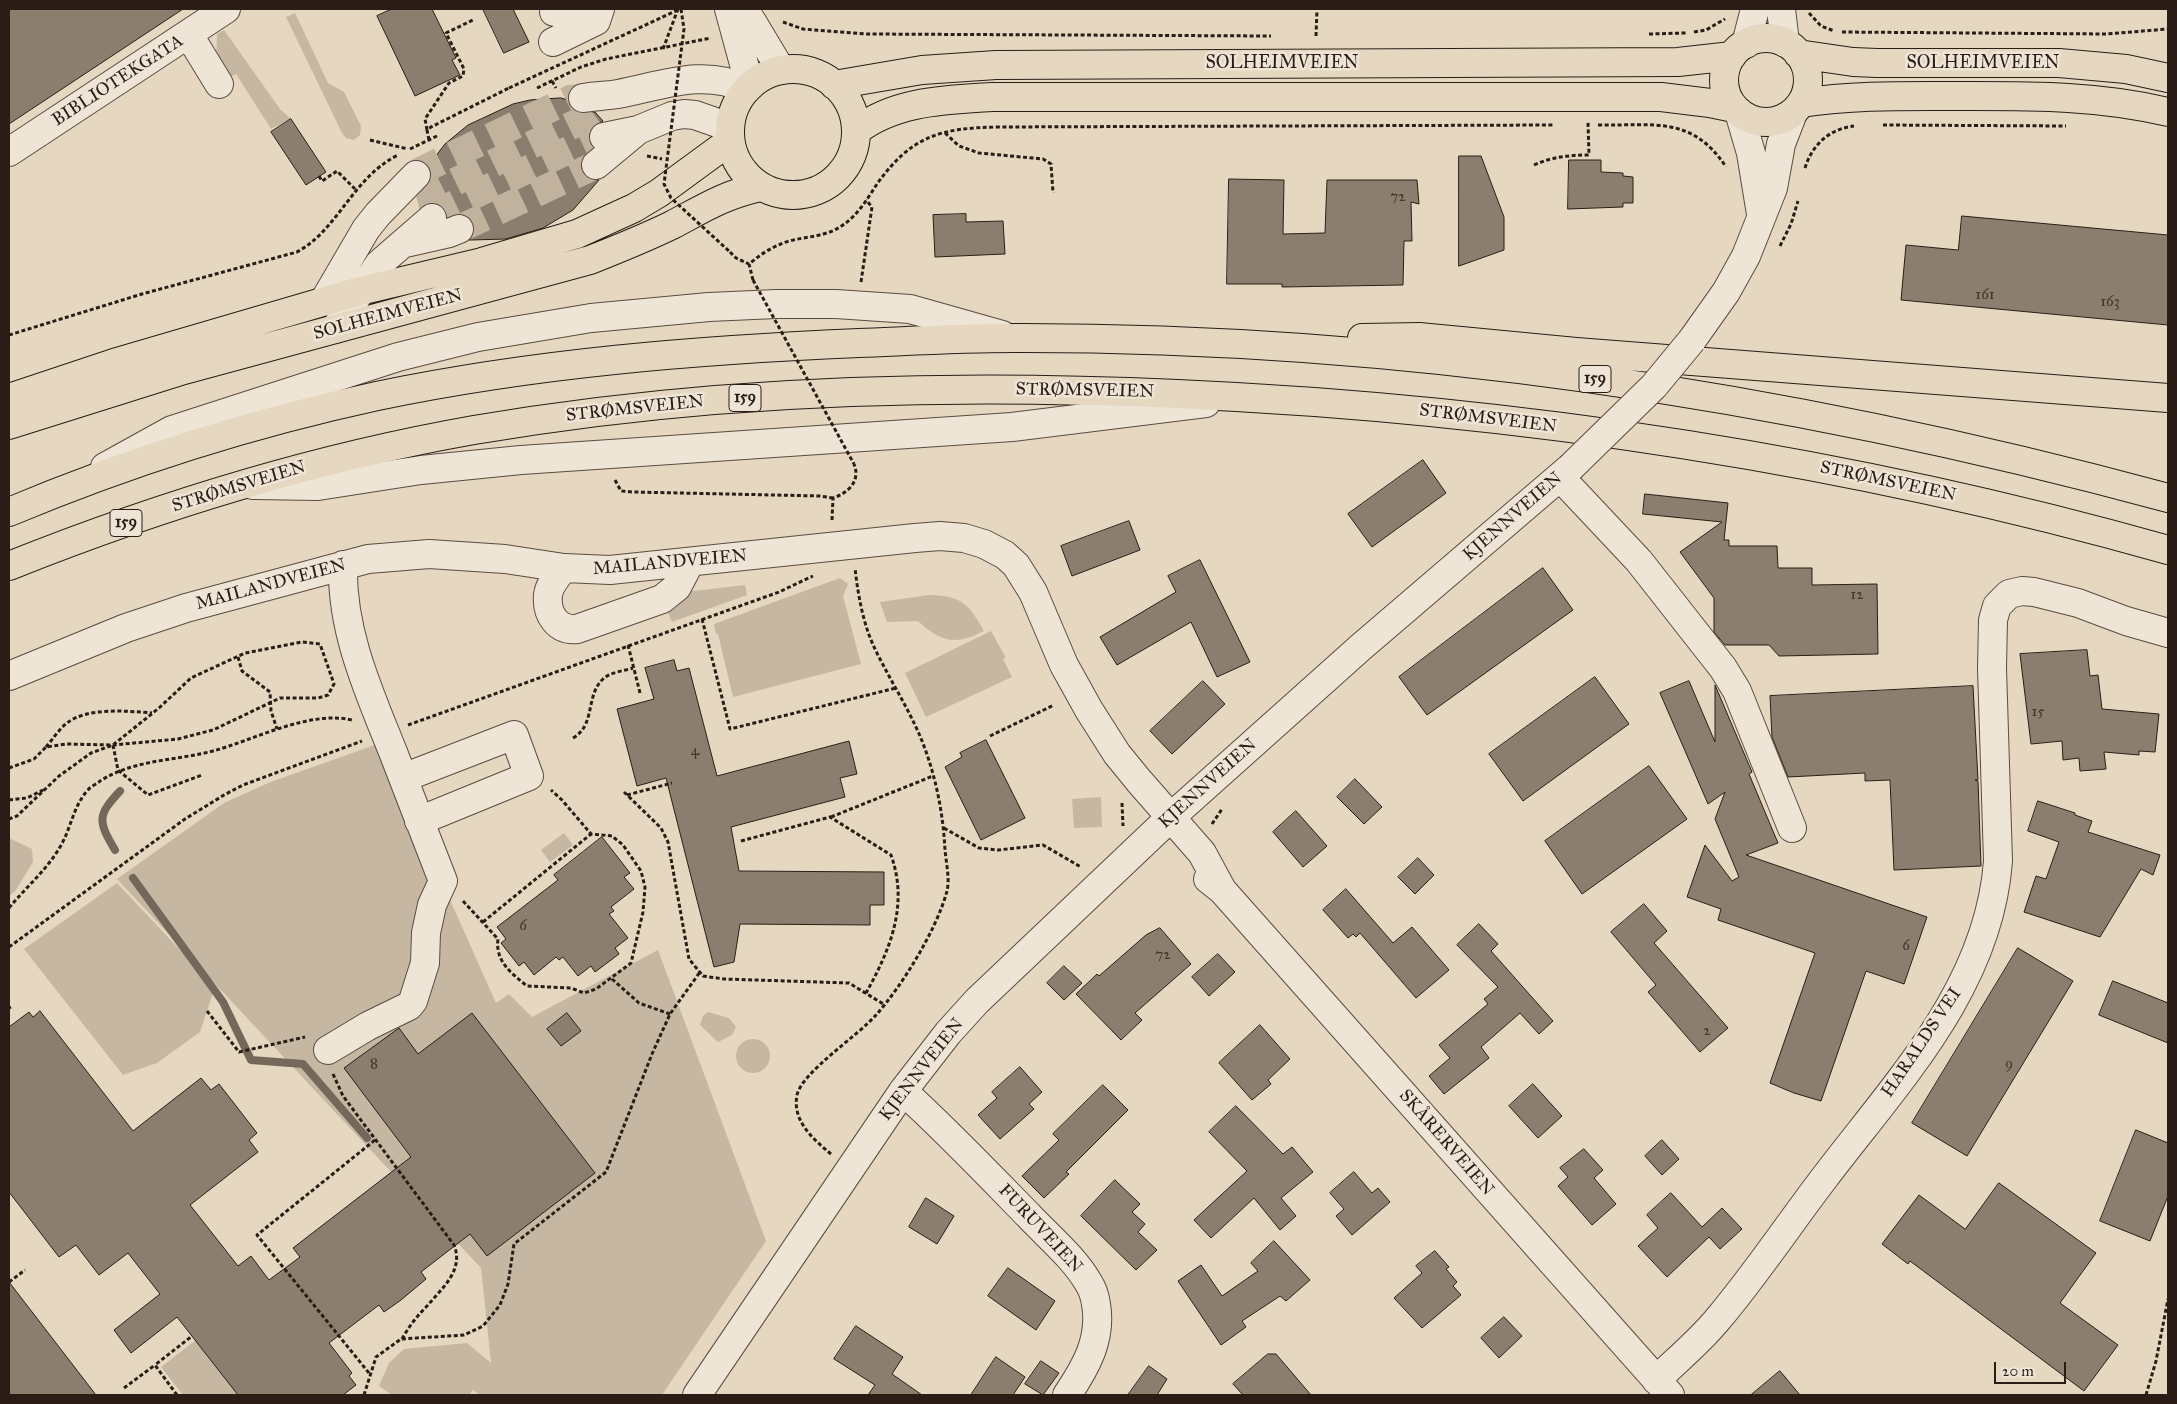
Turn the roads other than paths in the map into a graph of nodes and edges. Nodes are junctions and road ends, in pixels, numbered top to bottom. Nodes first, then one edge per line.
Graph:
1 (226, 9) edge
2 (600, 9) edge
3 (729, 9) edge
4 (738, 9) edge
5 (1780, 9) edge
6 (1743, 12) edge
7 (189, 35) junction
8 (553, 42) dead end
9 (1791, 48) junction
10 (1739, 50) junction
11 (782, 70) junction
12 (2168, 78) edge
13 (219, 84) dead end
14 (834, 84) junction
15 (748, 87) junction
16 (589, 104) tunnel mouth
17 (1796, 108) junction
18 (1736, 110) junction
19 (2168, 112) edge
20 (638, 130) junction
21 (856, 131) junction
22 (729, 134) junction
23 (604, 137) tunnel mouth
24 (9, 152) edge
25 (596, 165) tunnel mouth
26 (416, 186) tunnel mouth
27 (760, 187) junction
28 (1761, 215) junction
29 (432, 218) tunnel mouth
30 (459, 229) tunnel mouth
31 (404, 243) junction
32 (360, 291) junction
33 (324, 301) junction
34 (335, 329) junction
35 (1011, 338) junction
36 (1126, 341) junction
37 (1255, 397) junction
38 (9, 398) edge
39 (2168, 398) edge
40 (9, 425) edge
41 (1565, 472) junction
42 (244, 485) junction
43 (60, 491) junction
44 (2168, 498) edge
45 (9, 512) edge
46 (2168, 550) edge
47 (690, 564) junction
48 (343, 565) junction
49 (9, 566) edge
50 (564, 568) junction
51 (2168, 633) edge
52 (9, 676) edge
53 (403, 778) junction
54 (419, 820) junction
55 (1164, 823) junction
56 (1792, 828) dead end
57 (318, 1044) road end
58 (904, 1091) junction
59 (1663, 1387) edge
60 (697, 1395) edge
61 (1067, 1395) edge

1 - 7 street, BIBLIOTEKGATA
2 - 8 street
3 - 15 street
4 - 11 street
5 - 9 street
6 - 10 street
7 - 13 street
7 - 24 street, BIBLIOTEKGATA
9 - 10 main road
9 - 12 main road, SOLHEIMVEIEN
9 - 17 main road
10 - 14 main road, SOLHEIMVEIEN
10 - 18 main road
11 - 14 main road
11 - 15 main road
14 - 21 main road
15 - 16 street
15 - 22 main road
17 - 18 main road
17 - 19 main road, SOLHEIMVEIEN
17 - 28 street, KJENNVEIEN
18 - 21 main road, SOLHEIMVEIEN
18 - 28 street, KJENNVEIEN
20 - 22 street
20 - 23 street
20 - 25 street
21 - 27 main road
22 - 27 main road
22 - 32 main road, SOLHEIMVEIEN
26 - 33 street
27 - 34 main road, SOLHEIMVEIEN
28 - 41 street, KJENNVEIEN, bridge
29 - 31 street
30 - 31 street
31 - 32 street
32 - 33 main road, SOLHEIMVEIEN
32 - 34 street
33 - 38 main road, SOLHEIMVEIEN
34 - 40 main road, SOLHEIMVEIEN
35 - 36 main road, 159
35 - 43 main road, 159
35 - 43 street
36 - 39 main road
36 - 44 main road, 159
37 - 42 street
37 - 42 main road, STRØMSVEIEN / 159
37 - 46 main road, STRØMSVEIEN / 159
41 - 55 street, KJENNVEIEN
41 - 56 street
42 - 49 main road, STRØMSVEIEN / 159
43 - 45 main road, 159
47 - 50 street, MAILANDVEIEN
47 - 50 street
47 - 55 street, MAILANDVEIEN
48 - 50 street, MAILANDVEIEN
48 - 52 street, MAILANDVEIEN
48 - 53 street
51 - 59 street, HARALDS VEI
53 - 54 street
53 - 54 street
54 - 57 street
55 - 58 street, KJENNVEIEN
55 - 59 street, SKÅRERVEIEN
58 - 60 street, KJENNVEIEN
58 - 61 street, FURUVEIEN

